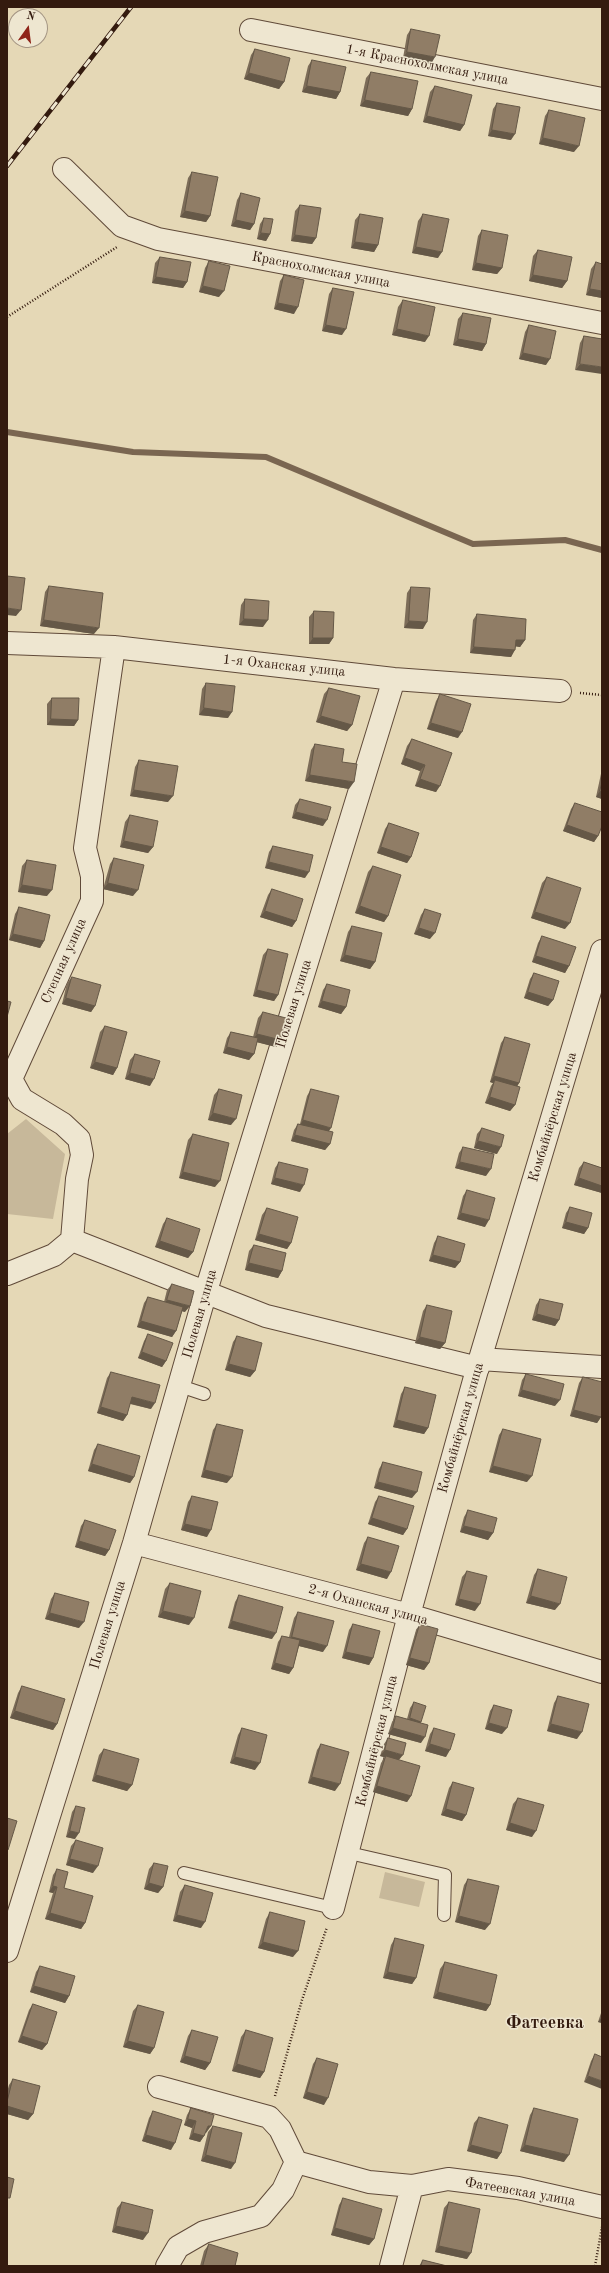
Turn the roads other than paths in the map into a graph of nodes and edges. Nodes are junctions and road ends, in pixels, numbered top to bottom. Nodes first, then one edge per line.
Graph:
1 (251, 30) dead end
2 (602, 98) edge
3 (64, 169) dead end
4 (602, 323) edge
5 (7, 644) edge
6 (114, 647) junction
7 (394, 679) junction
8 (560, 691) dead end
9 (602, 951) edge
10 (9, 1079) edge
11 (72, 1240) junction
12 (7, 1274) edge
13 (206, 1291) junction
14 (479, 1363) junction
15 (602, 1367) edge
16 (180, 1386) junction
17 (204, 1394) dead end
18 (134, 1543) junction
19 (409, 1615) junction
20 (602, 1672) edge
21 (348, 1853) junction
22 (184, 1873) dead end
23 (333, 1908) joint
24 (444, 1915) dead end
25 (7, 1951) edge
26 (159, 2087) dead end
27 (296, 2162) junction
28 (412, 2186) junction
29 (602, 2207) edge
30 (167, 2266) edge
31 (391, 2266) edge

1 - 2 street, 1-я Краснохолмская улица
3 - 4 street, Краснохолмская улица
5 - 6 street, 1-я Оханская улица
6 - 7 street, 1-я Оханская улица
6 - 10 street, Степная улица
7 - 8 street, 1-я Оханская улица
7 - 13 street, Полевая улица
9 - 14 street, Комбайнёрская улица
10 - 11 street, Степная улица
11 - 12 street
11 - 13 street
13 - 14 street
13 - 16 street, Полевая улица
14 - 15 street
14 - 19 street, Комбайнёрская улица
16 - 17 lane
16 - 18 street, Полевая улица
18 - 19 street, 2-я Оханская улица
18 - 25 street, Полевая улица
19 - 20 street, 2-я Оханская улица
19 - 21 street, Комбайнёрская улица
21 - 23 street, Комбайнёрская улица
21 - 24 lane
22 - 23 lane
26 - 27 street
27 - 28 street, Фатеевская улица
27 - 30 street
28 - 29 street, Фатеевская улица
28 - 31 street

